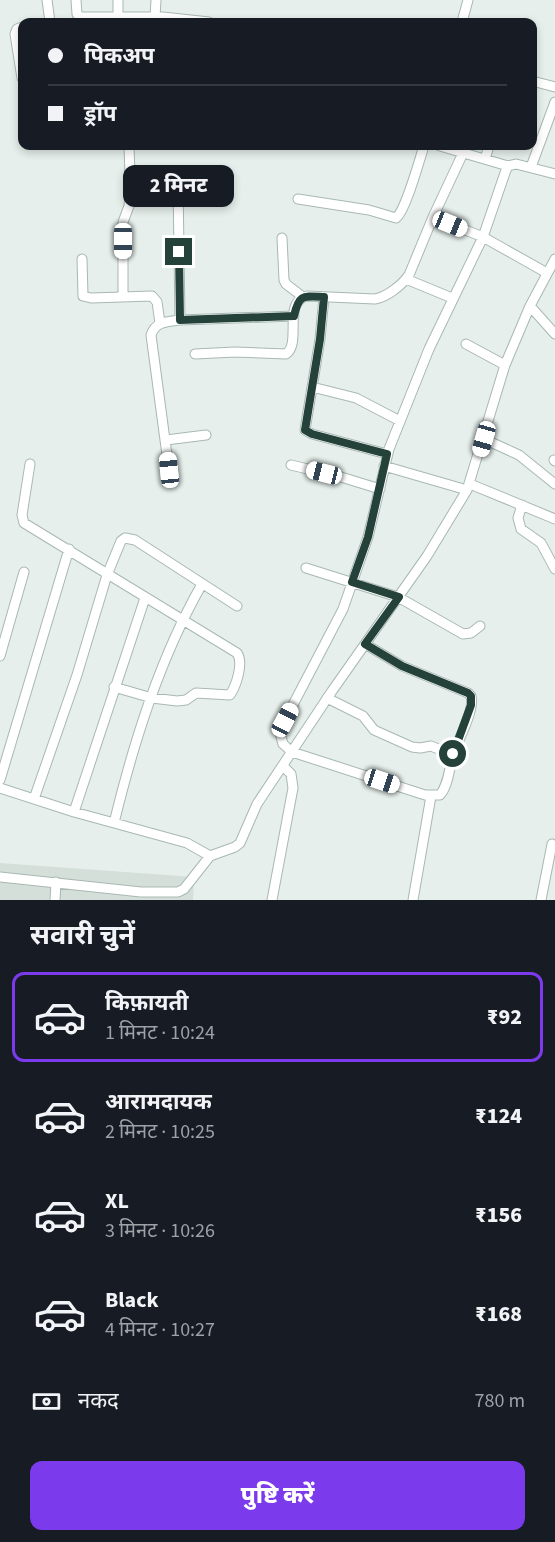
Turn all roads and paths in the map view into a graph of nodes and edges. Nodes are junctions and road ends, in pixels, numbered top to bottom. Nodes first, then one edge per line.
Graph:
1 (47, 0) edge
2 (76, 0) edge
3 (118, 0) edge
4 (156, 0) edge
5 (468, 0) edge
6 (49, 18) edge
7 (83, 18) edge
8 (118, 18) edge
9 (161, 18) edge
10 (463, 18) edge
11 (18, 29) edge
12 (18, 56) edge
13 (537, 82) edge
14 (555, 87) edge
15 (555, 102) edge
16 (129, 150) edge
17 (423, 150) edge
18 (453, 150) edge
19 (488, 150) edge
20 (463, 153) junction
21 (485, 159) junction
22 (508, 166) junction
23 (531, 167) junction
24 (555, 174) edge
25 (135, 182) junction
26 (178, 183) junction
27 (206, 183) dead end
28 (298, 199) dead end
29 (433, 217) junction
30 (483, 237) junction
31 (282, 238) dead end
32 (82, 259) dead end
33 (555, 259) edge
34 (547, 273) junction
35 (406, 279) junction
36 (123, 296) junction
37 (303, 297) junction
38 (324, 297) junction
39 (452, 298) junction
40 (530, 306) junction
41 (294, 316) junction
42 (180, 320) junction
43 (160, 323) junction
44 (555, 334) edge
45 (466, 344) dead end
46 (195, 354) dead end
47 (505, 365) junction
48 (312, 387) junction
49 (400, 421) junction
50 (206, 435) dead end
51 (484, 439) junction
52 (166, 440) junction
53 (387, 454) junction
54 (30, 464) dead end
55 (291, 465) dead end
56 (384, 466) junction
57 (169, 470) dead end
58 (555, 484) edge
59 (469, 487) junction
60 (380, 489) junction
61 (522, 505) junction
62 (555, 519) edge
63 (69, 549) junction
64 (306, 568) dead end
65 (555, 569) edge
66 (24, 572) dead end
67 (107, 575) junction
68 (352, 582) junction
69 (202, 584) junction
70 (399, 597) junction
71 (144, 598) junction
72 (237, 606) dead end
73 (182, 619) junction
74 (480, 626) dead end
75 (365, 644) junction
76 (0, 656) edge
77 (114, 687) junction
78 (152, 698) junction
79 (327, 699) junction
80 (292, 752) junction
81 (453, 754) junction
82 (283, 766) junction
83 (0, 780) edge
84 (0, 788) edge
85 (431, 796) junction
86 (34, 799) junction
87 (74, 812) junction
88 (114, 823) junction
89 (552, 844) dead end
90 (210, 856) junction
91 (0, 877) edge
92 (56, 882) junction
93 (141, 896) edge
94 (55, 900) edge
95 (272, 900) edge
96 (413, 900) edge
97 (541, 900) edge

1 - 6 street
2 - 7 street
3 - 8 street
4 - 9 street
5 - 10 street
11 - 12 street
13 - 14 street
15 - 23 street
16 - 25 street
17 - 28 street
18 - 20 street
19 - 21 street
20 - 21 street
20 - 29 street
21 - 22 street
22 - 23 street
22 - 30 street
23 - 24 street
25 - 26 street
25 - 36 street
26 - 27 street
26 - 42 street
29 - 30 street
29 - 35 street
30 - 34 street
30 - 39 street
31 - 37 street
32 - 36 street
33 - 34 street
34 - 40 street
35 - 38 street
35 - 39 street
36 - 43 street
37 - 38 street
37 - 41 street
38 - 48 street
39 - 49 street
40 - 44 street
40 - 47 street
41 - 42 street
41 - 46 street
42 - 43 street
43 - 52 street
45 - 47 street
47 - 51 street
48 - 49 street
48 - 53 street
49 - 53 street
50 - 52 street
51 - 58 street
51 - 59 street
52 - 57 street
53 - 56 street
54 - 63 street
55 - 60 street
56 - 59 street
56 - 60 street
59 - 61 street
59 - 70 street
60 - 68 street
61 - 62 street
61 - 65 street
63 - 67 street
63 - 83 street
64 - 68 street
66 - 76 street
67 - 69 street
67 - 71 street
67 - 86 street
68 - 70 street
68 - 80 street
69 - 72 street
69 - 73 street
70 - 74 street
70 - 75 street
71 - 73 street
71 - 77 street
73 - 78 street
73 - 78 street
75 - 79 street
75 - 81 street
77 - 78 street
77 - 87 street
78 - 88 street
79 - 80 street
79 - 81 street
80 - 82 street
80 - 85 street
81 - 85 street
82 - 90 street
82 - 95 street
84 - 86 street
85 - 96 street
86 - 87 street
87 - 88 street
88 - 90 street
89 - 97 street
90 - 93 street
91 - 92 street
92 - 93 street
92 - 94 street

